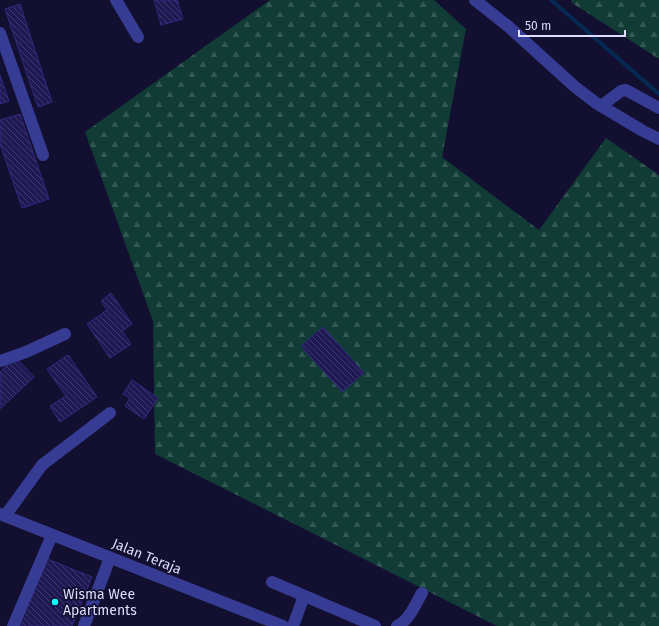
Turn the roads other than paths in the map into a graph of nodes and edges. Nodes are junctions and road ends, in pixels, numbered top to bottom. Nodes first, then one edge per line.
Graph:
1 (116, 0) edge
2 (475, 0) edge
3 (0, 33) edge
4 (138, 37) dead end
5 (601, 106) junction
6 (659, 108) edge
7 (659, 138) edge
8 (43, 155) dead end
9 (65, 334) dead end
10 (2, 356) edge
11 (110, 413) dead end
12 (3, 515) edge
13 (52, 535) junction
14 (110, 558) junction
15 (272, 582) dead end
16 (422, 593) dead end
17 (304, 596) junction
18 (371, 625) edge
19 (14, 626) edge
20 (84, 626) edge
21 (283, 626) edge
22 (293, 626) edge
23 (397, 626) edge

1 - 4 street
2 - 5 street
3 - 8 street
5 - 6 street
5 - 7 street
9 - 10 street
11 - 12 street
12 - 13 street, Jalan Teraja
13 - 14 street, Jalan Teraja
13 - 19 street
14 - 20 street
14 - 21 street, Jalan Teraja
15 - 17 street
16 - 23 street
17 - 18 street
17 - 22 street

